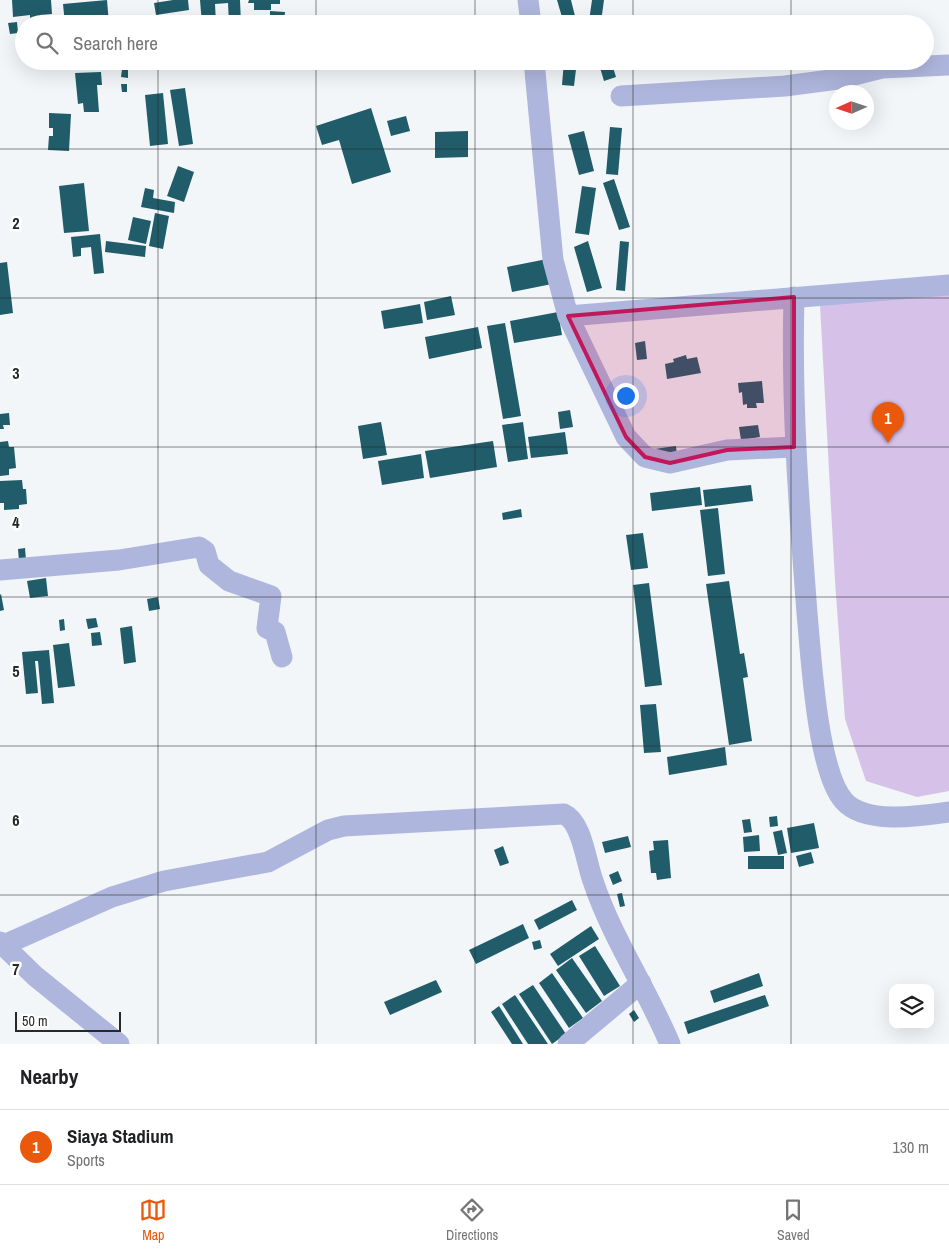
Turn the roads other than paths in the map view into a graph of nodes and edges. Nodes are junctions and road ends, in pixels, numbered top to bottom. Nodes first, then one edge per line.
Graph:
1 (528, 0) edge
2 (530, 15) edge
3 (949, 65) edge
4 (934, 66) edge
5 (535, 70) edge
6 (874, 70) edge
7 (621, 96) dead end
8 (949, 285) edge
9 (794, 297) junction
10 (568, 316) junction
11 (794, 447) junction
12 (0, 570) edge
13 (282, 657) dead end
14 (949, 812) edge
15 (2, 943) edge
16 (641, 983) junction
17 (120, 1044) edge
18 (568, 1044) edge
19 (670, 1044) edge

1 - 2 street
3 - 4 street
5 - 10 street
6 - 7 street
8 - 9 street
9 - 10 street
9 - 11 street
10 - 11 street
11 - 14 street
12 - 13 street
15 - 16 street
15 - 17 street
16 - 18 street
16 - 19 street

